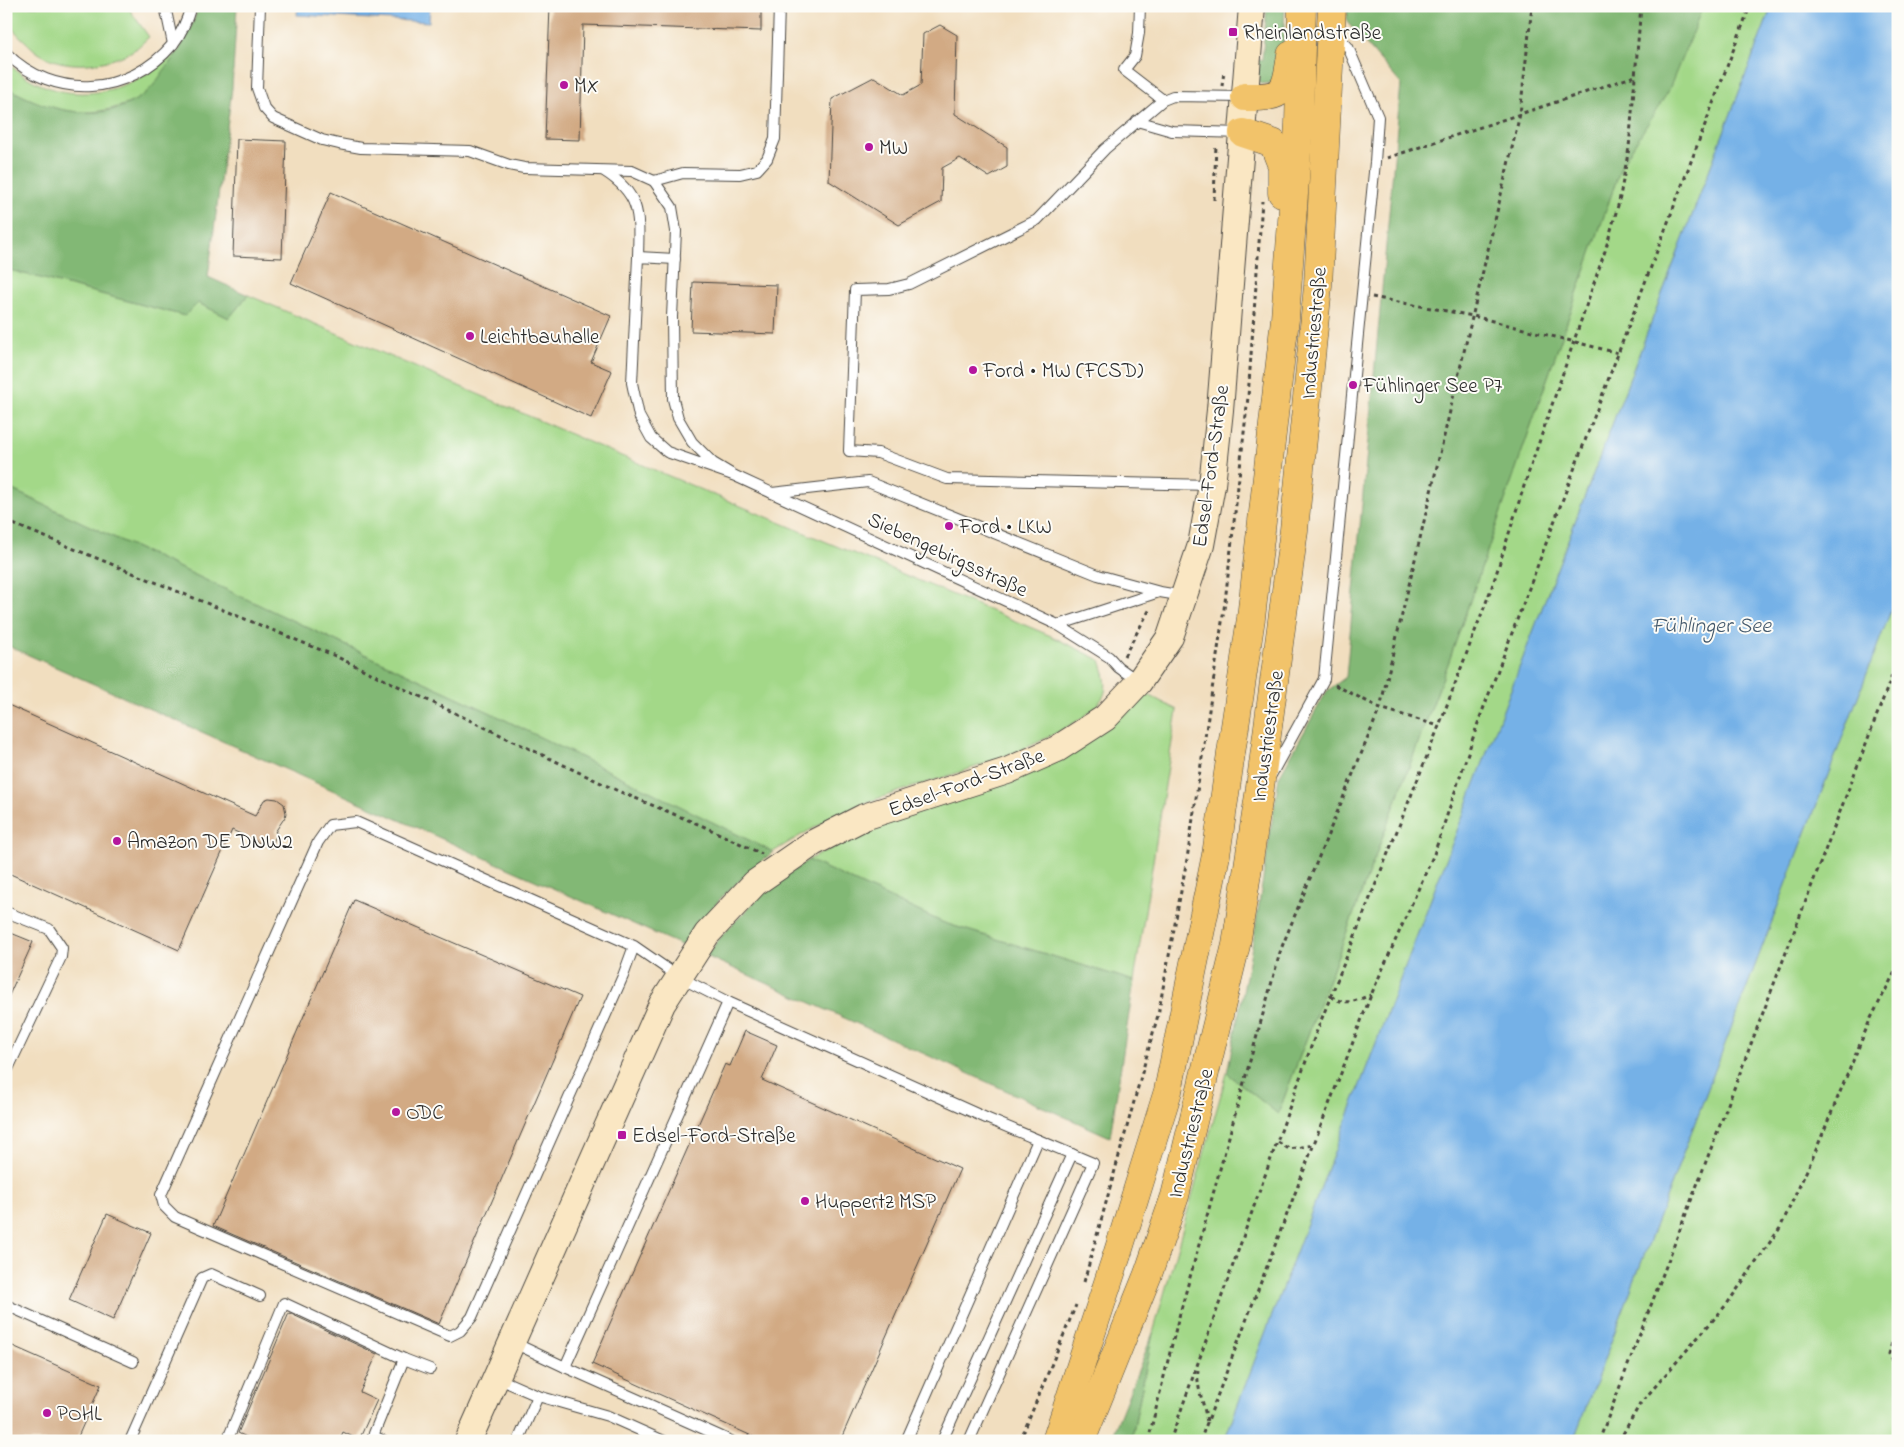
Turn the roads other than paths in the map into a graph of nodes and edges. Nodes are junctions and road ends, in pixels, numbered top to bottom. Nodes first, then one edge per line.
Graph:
1 (165, 6) edge
2 (191, 6) edge
3 (260, 6) edge
4 (779, 6) edge
5 (1140, 6) edge
6 (1252, 6) edge
7 (1297, 6) edge
8 (1302, 6) edge
9 (1332, 17) edge
10 (174, 44) junction
11 (6, 53) edge
12 (1245, 98) junction
13 (1164, 100) junction
14 (1137, 121) junction
15 (1243, 133) junction
16 (603, 170) junction
17 (654, 181) junction
18 (638, 257) junction
19 (676, 259) junction
20 (1285, 319) junction
21 (733, 475) junction
22 (1212, 485) junction
23 (771, 493) junction
24 (1172, 594) junction
25 (1058, 625) junction
26 (1139, 682) junction
27 (1259, 796) junction
28 (6, 912) edge
29 (634, 946) junction
30 (679, 977) junction
31 (728, 1002) junction
32 (6, 1073) edge
33 (1038, 1140) junction
34 (1072, 1154) junction
35 (1148, 1274) junction
36 (260, 1296) dead end
37 (6, 1304) edge
38 (511, 1342) junction
39 (404, 1359) junction
40 (133, 1362) dead end
41 (565, 1367) junction
42 (430, 1369) dead end
43 (496, 1377) junction
44 (538, 1396) junction
45 (1065, 1415) junction
46 (130, 1441) edge
47 (228, 1441) edge
48 (384, 1441) edge
49 (468, 1441) edge
50 (518, 1441) edge
51 (664, 1441) edge
52 (731, 1441) edge
53 (906, 1441) edge
54 (942, 1441) edge
55 (968, 1441) edge
56 (1051, 1441) edge
57 (1056, 1441) edge
58 (1081, 1441) edge
59 (1101, 1441) edge

1 - 10 lane
2 - 10 lane
3 - 16 lane
4 - 17 lane
5 - 13 lane
6 - 12 street, Edsel-Ford-Straße
7 - 12 highway
8 - 20 highway, Industriestraße
9 - 27 highway, Industriestraße
9 - 27 lane
10 - 11 lane
12 - 13 lane
12 - 15 street, Edsel-Ford-Straße
13 - 14 lane
14 - 15 lane
14 - 22 lane
15 - 20 highway
15 - 22 street, Edsel-Ford-Straße
16 - 17 lane
16 - 18 lane
17 - 19 lane
18 - 19 lane
18 - 21 lane
19 - 21 lane
20 - 45 highway, Industriestraße
21 - 23 lane, Siebengebirgsstraße
22 - 24 street, Edsel-Ford-Straße
23 - 24 lane
23 - 25 lane, Siebengebirgsstraße
24 - 25 lane
24 - 26 street, Edsel-Ford-Straße
25 - 26 lane, Siebengebirgsstraße
26 - 30 street, Edsel-Ford-Straße
27 - 35 highway, Industriestraße
28 - 32 lane
29 - 29 lane
29 - 30 lane
30 - 31 lane
30 - 38 street, Edsel-Ford-Straße
31 - 33 lane
31 - 41 lane
33 - 34 lane
33 - 53 lane
34 - 54 lane
34 - 55 lane
35 - 58 highway, Industriestraße
35 - 59 highway
36 - 46 lane
37 - 40 lane
38 - 41 lane
38 - 43 street, Edsel-Ford-Straße
39 - 42 lane
39 - 47 lane
39 - 48 lane
41 - 52 lane
43 - 44 lane
43 - 49 street, Edsel-Ford-Straße
44 - 50 lane
44 - 51 lane
45 - 56 highway
45 - 57 highway, Industriestraße

